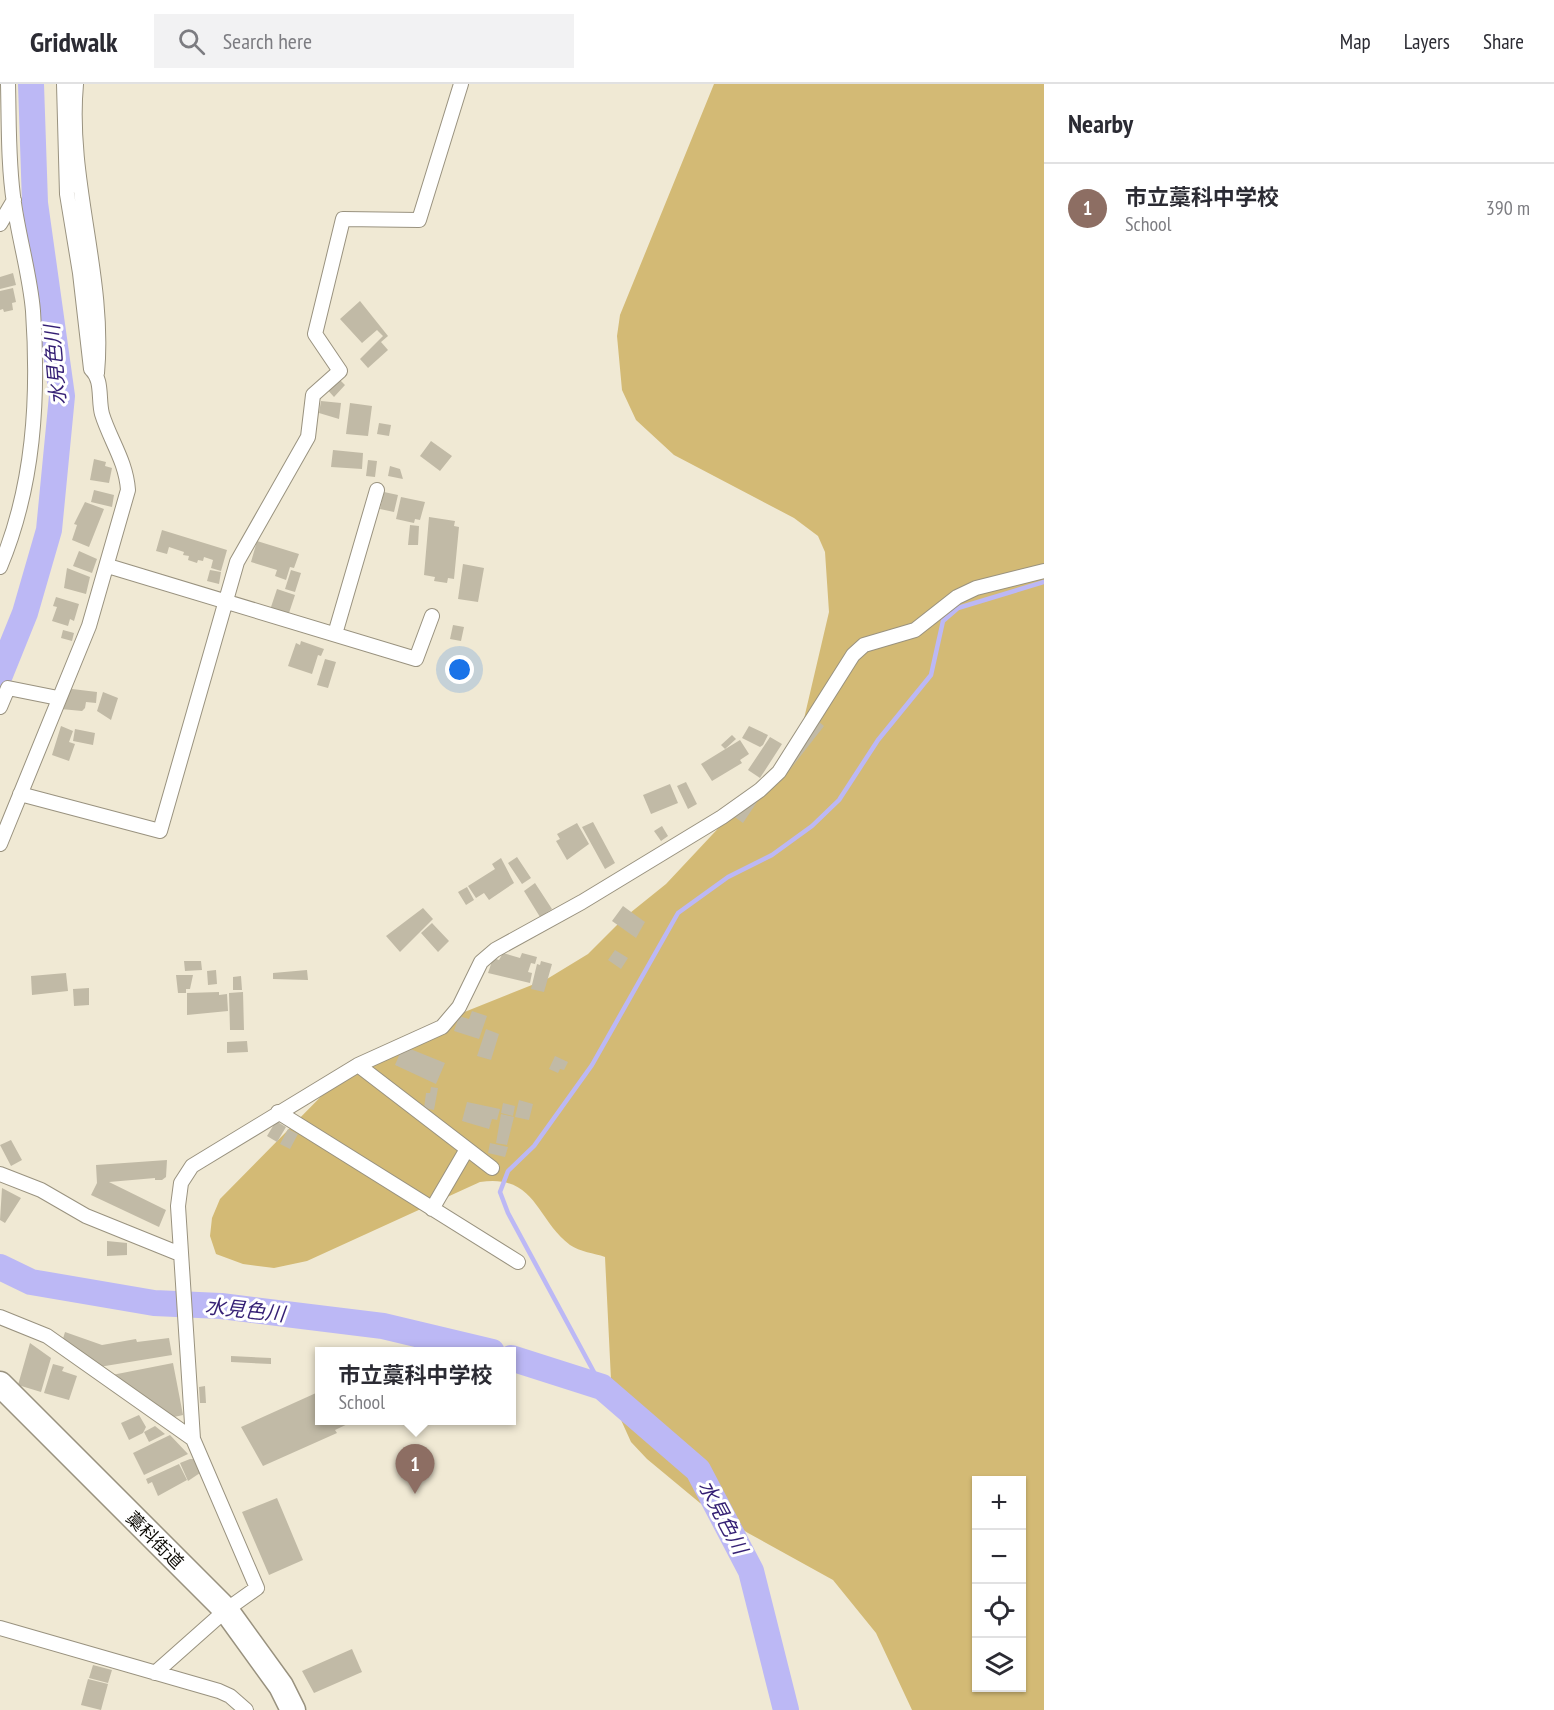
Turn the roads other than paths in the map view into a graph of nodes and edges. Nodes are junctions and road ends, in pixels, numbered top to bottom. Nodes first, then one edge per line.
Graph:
1 (64, 84) edge
2 (76, 84) edge
3 (461, 84) edge
4 (5, 85) edge
5 (14, 200) junction
6 (0, 224) edge
7 (97, 375) junction
8 (377, 490) dead end
9 (108, 566) junction
10 (0, 567) edge
11 (1044, 571) edge
12 (227, 603) junction
13 (432, 616) dead end
14 (335, 634) junction
15 (58, 698) junction
16 (0, 706) edge
17 (20, 794) junction
18 (0, 844) edge
19 (358, 1065) junction
20 (278, 1112) junction
21 (468, 1149) junction
22 (492, 1168) dead end
23 (0, 1174) edge
24 (432, 1209) junction
25 (180, 1254) junction
26 (518, 1262) dead end
27 (0, 1317) edge
28 (0, 1384) edge
29 (193, 1439) junction
30 (226, 1610) junction
31 (0, 1628) edge
32 (155, 1673) junction
33 (246, 1710) edge
34 (293, 1710) edge

1 - 7 street
2 - 7 street
3 - 12 street
4 - 5 street
5 - 6 street
5 - 10 street
7 - 9 street
8 - 14 street
9 - 12 street
9 - 15 street
11 - 19 street
12 - 14 street
12 - 17 street
13 - 14 street
15 - 16 street
15 - 17 street
17 - 18 street
19 - 20 street
19 - 21 street
20 - 24 street
20 - 25 street
21 - 22 street
21 - 24 street
23 - 25 street
24 - 26 street
25 - 29 street
27 - 29 street
28 - 30 highway, 藁科街道
29 - 30 street
30 - 32 street
30 - 34 highway, 藁科街道
31 - 32 street
32 - 33 street

